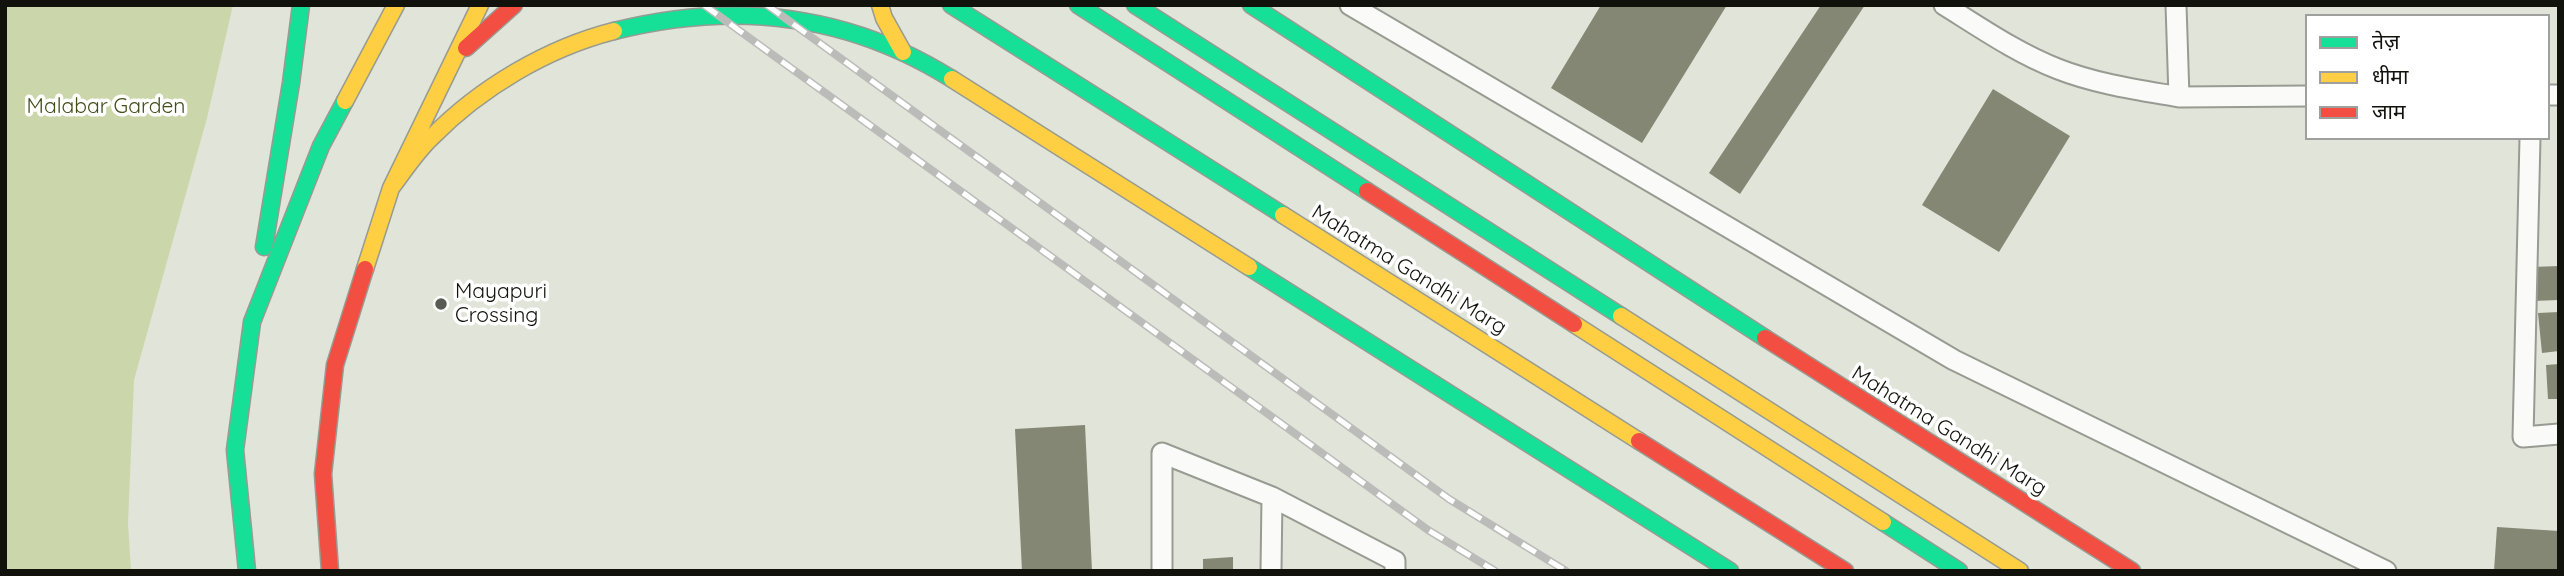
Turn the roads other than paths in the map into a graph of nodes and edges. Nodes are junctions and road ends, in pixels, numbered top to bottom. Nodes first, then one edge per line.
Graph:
1 (300, 5) edge
2 (396, 5) edge
3 (480, 5) edge
4 (514, 5) edge
5 (880, 5) edge
6 (951, 5) edge
7 (1078, 5) edge
8 (1135, 5) edge
9 (1251, 5) edge
10 (1350, 5) edge
11 (1944, 5) edge
12 (2176, 5) edge
13 (970, 10) edge
14 (903, 52) junction
15 (451, 62) junction
16 (2305, 96) edge
17 (2179, 97) junction
18 (2530, 140) edge
19 (390, 188) junction
20 (252, 322) junction
21 (2559, 434) edge
22 (1272, 496) junction
23 (247, 571) edge
24 (330, 571) edge
25 (1162, 571) edge
26 (1271, 571) edge
27 (1395, 571) edge
28 (1730, 571) edge
29 (1845, 571) edge
30 (1959, 571) edge
31 (2020, 571) edge
32 (2132, 571) edge
33 (2386, 571) edge

1 - 20 main road
2 - 20 main road
3 - 15 main road
4 - 15 main road
5 - 14 main road
6 - 13 main road, Mahatma Gandhi Marg
7 - 30 main road, Mahatma Gandhi Marg
8 - 31 main road
9 - 32 main road, Mahatma Gandhi Marg
10 - 33 lane
11 - 17 lane
12 - 17 lane
13 - 29 main road, Mahatma Gandhi Marg
14 - 19 main road
14 - 28 main road
15 - 19 main road
16 - 17 lane
18 - 21 lane
19 - 24 main road
20 - 23 main road
22 - 25 lane
22 - 26 lane
22 - 27 lane

